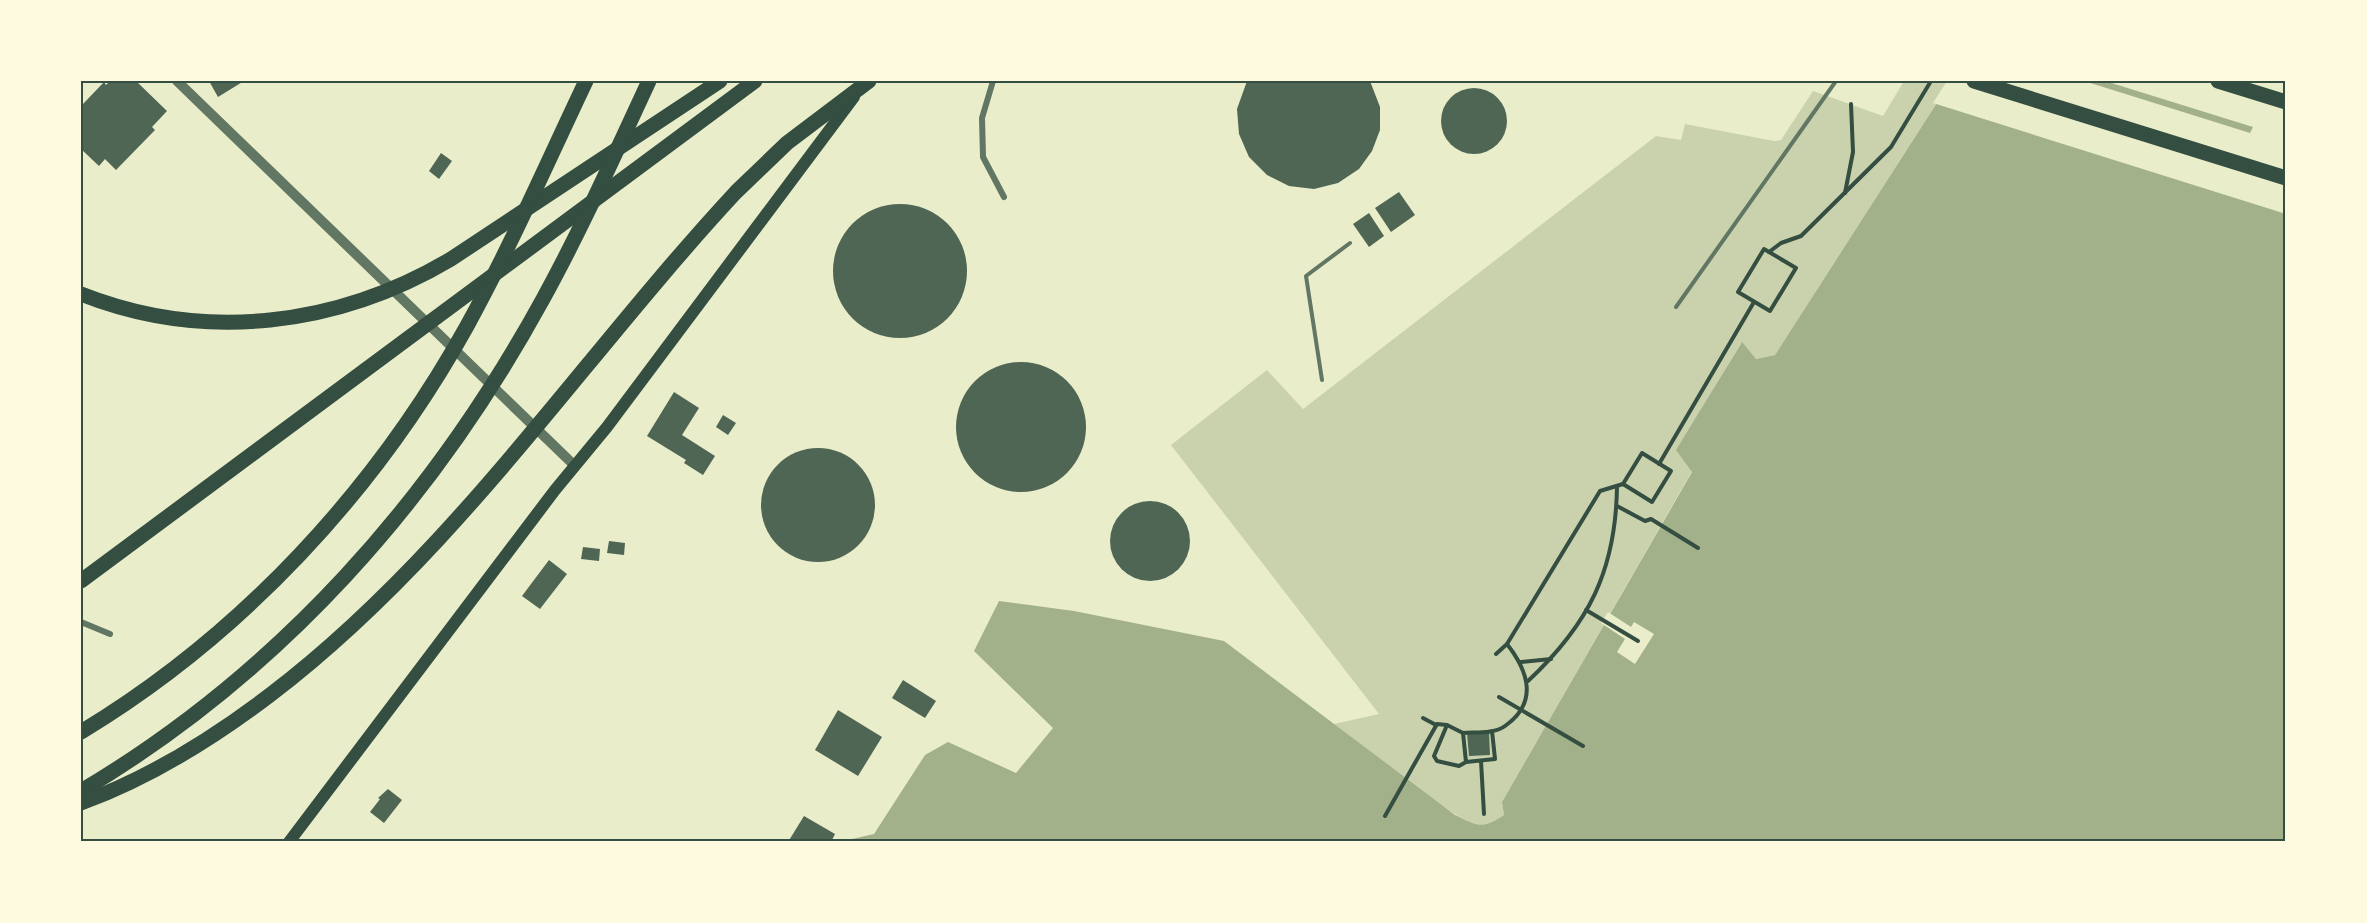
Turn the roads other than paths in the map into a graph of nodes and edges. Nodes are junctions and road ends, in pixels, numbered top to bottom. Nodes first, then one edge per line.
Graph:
1 (177, 81) edge
2 (586, 81) edge
3 (649, 81) edge
4 (720, 81) edge
5 (755, 81) edge
6 (867, 81) edge
7 (993, 81) edge
8 (1836, 81) edge
9 (1974, 81) edge
10 (2218, 81) edge
11 (2286, 102) edge
12 (2286, 178) edge
13 (1004, 196) dead end
14 (1350, 243) dead end
15 (88, 296) edge
16 (1676, 308) dead end
17 (1322, 380) dead end
18 (575, 466) junction
19 (81, 581) edge
20 (81, 622) edge
21 (110, 634) dead end
22 (81, 732) edge
23 (81, 790) edge
24 (81, 803) edge
25 (289, 842) edge

1 - 18 street
2 - 22 highway
3 - 23 highway
4 - 15 highway
5 - 19 highway
6 - 18 main road
6 - 24 highway
7 - 13 street
8 - 16 lane
9 - 12 highway
10 - 11 highway
14 - 17 lane
18 - 25 main road
20 - 21 street

